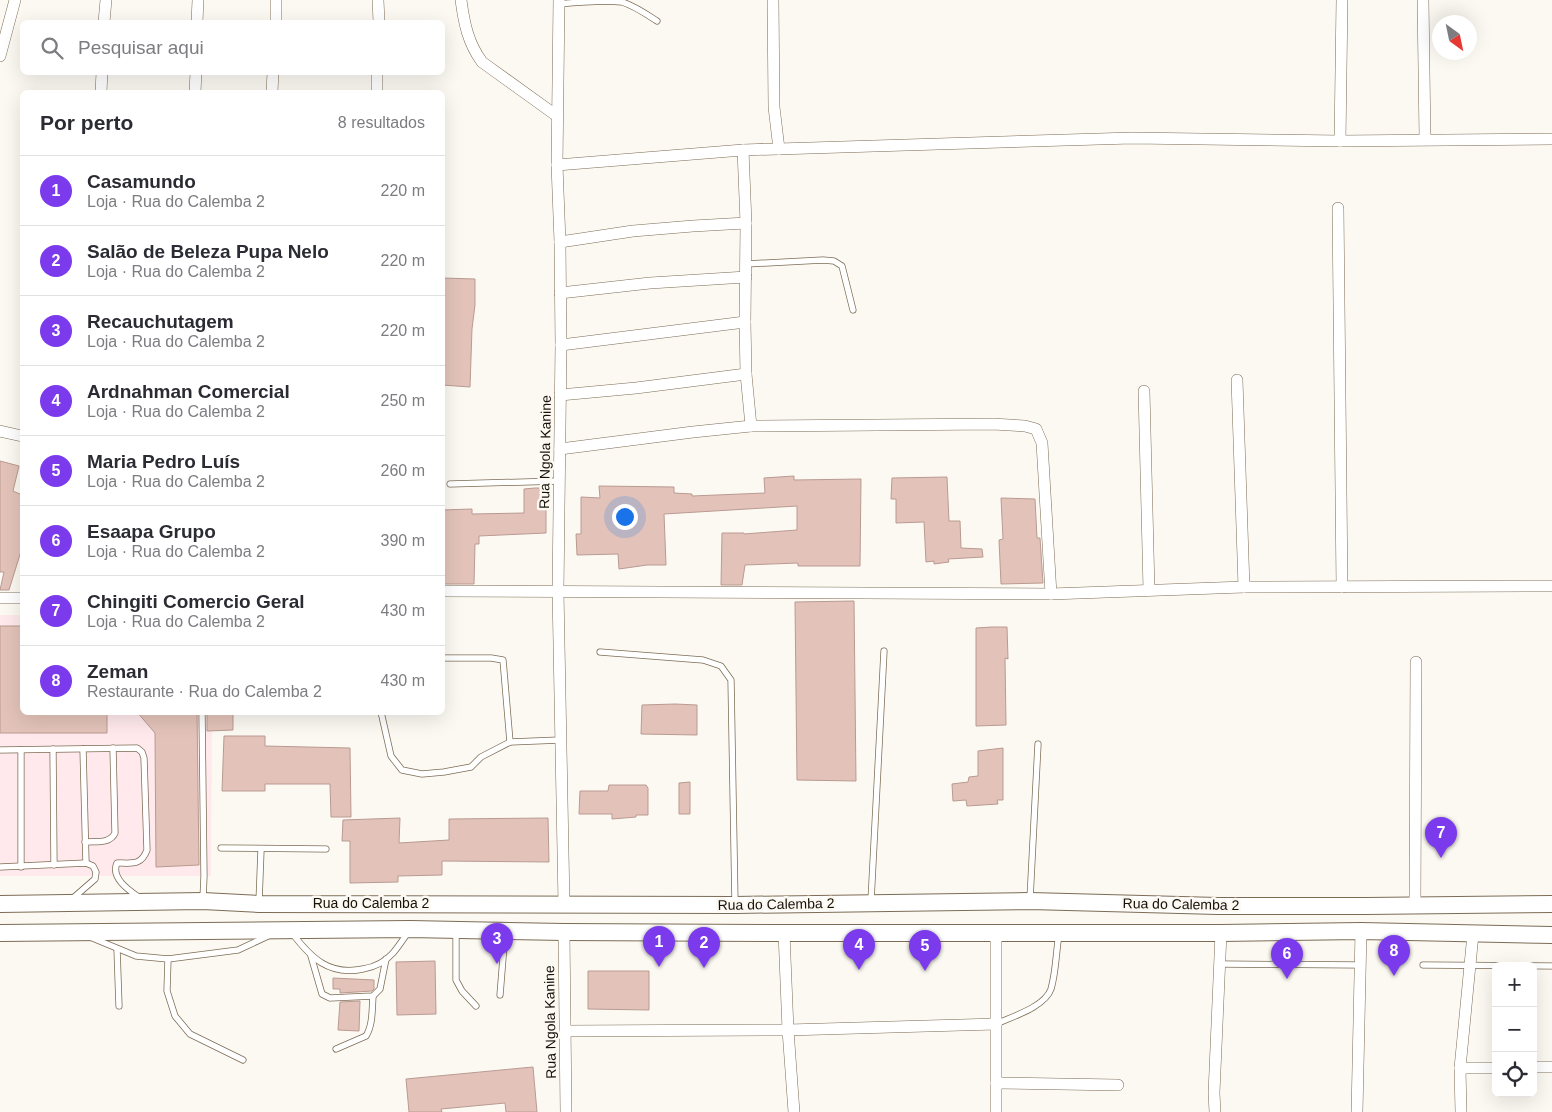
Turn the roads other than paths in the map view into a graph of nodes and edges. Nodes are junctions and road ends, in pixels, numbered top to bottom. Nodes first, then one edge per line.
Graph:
1 (15, 0) edge
2 (106, 0) edge
3 (198, 0) edge
4 (276, 0) edge
5 (378, 0) edge
6 (460, 0) edge
7 (774, 0) edge
8 (1342, 0) edge
9 (1424, 0) edge
10 (559, 2) edge
11 (104, 20) edge
12 (197, 20) edge
13 (276, 20) edge
14 (379, 20) edge
15 (657, 22) dead end
16 (0, 56) edge
17 (102, 75) edge
18 (196, 75) edge
19 (273, 75) edge
20 (377, 75) edge
21 (100, 90) edge
22 (195, 90) edge
23 (272, 90) edge
24 (377, 90) edge
25 (557, 116) junction
26 (1426, 139) junction
27 (1552, 139) edge
28 (1340, 141) junction
29 (743, 150) junction
30 (779, 150) junction
31 (557, 165) junction
32 (1338, 208) dead end
33 (746, 223) junction
34 (560, 242) junction
35 (746, 264) junction
36 (746, 277) junction
37 (560, 293) junction
38 (853, 310) dead end
39 (745, 322) junction
40 (561, 345) junction
41 (746, 374) junction
42 (1237, 380) dead end
43 (1144, 391) dead end
44 (560, 394) junction
45 (751, 426) junction
46 (0, 431) edge
47 (20, 436) edge
48 (560, 448) junction
49 (559, 481) junction
50 (450, 484) dead end
51 (1552, 586) edge
52 (1244, 587) junction
53 (1342, 587) junction
54 (1149, 590) junction
55 (445, 591) edge
56 (558, 591) junction
57 (1051, 594) junction
58 (0, 598) edge
59 (20, 598) edge
60 (600, 652) dead end
61 (884, 652) dead end
62 (445, 658) edge
63 (1416, 662) dead end
64 (202, 715) edge
65 (382, 715) edge
66 (560, 740) junction
67 (510, 742) junction
68 (1038, 744) dead end
69 (113, 748) junction
70 (53, 749) junction
71 (83, 749) junction
72 (0, 750) edge
73 (21, 750) junction
74 (85, 842) junction
75 (221, 848) dead end
76 (326, 849) dead end
77 (261, 850) junction
78 (86, 863) junction
79 (54, 865) junction
80 (0, 867) edge
81 (21, 867) junction
82 (203, 901) junction
83 (1030, 901) junction
84 (4, 902) edge
85 (148, 903) junction
86 (871, 903) junction
87 (67, 904) junction
88 (258, 904) junction
89 (564, 904) junction
90 (1552, 904) edge
91 (735, 905) junction
92 (1415, 906) junction
93 (410, 929) junction
94 (284, 930) junction
95 (456, 930) junction
96 (505, 931) junction
97 (1361, 931) junction
98 (79, 932) junction
99 (564, 932) junction
100 (996, 932) junction
101 (1059, 932) junction
102 (0, 933) edge
103 (784, 933) junction
104 (1221, 933) junction
105 (1473, 934) junction
106 (1552, 935) edge
107 (117, 949) junction
108 (310, 954) junction
109 (168, 958) junction
110 (386, 959) junction
111 (1220, 964) junction
112 (1360, 965) junction
113 (1423, 965) dead end
114 (1470, 965) junction
115 (1552, 966) edge
116 (500, 995) dead end
117 (373, 996) junction
118 (119, 1006) dead end
119 (476, 1006) dead end
120 (996, 1024) junction
121 (788, 1030) junction
122 (565, 1031) junction
123 (336, 1049) dead end
124 (243, 1060) dead end
125 (1537, 1067) edge
126 (1552, 1067) edge
127 (1460, 1068) junction
128 (1492, 1068) edge
129 (996, 1084) junction
130 (1118, 1085) dead end
131 (566, 1112) edge
132 (794, 1112) edge
133 (996, 1112) edge
134 (1215, 1112) edge
135 (1356, 1112) edge
136 (1461, 1112) edge

1 - 16 street
2 - 11 street
3 - 12 street
4 - 13 street
5 - 14 street
6 - 25 street
7 - 30 street
8 - 28 street
9 - 26 street
10 - 15 lane
10 - 25 street, Rua Ngola Kanine
17 - 21 street
18 - 22 street
19 - 23 street
20 - 24 street
25 - 31 street, Rua Ngola Kanine
26 - 27 street
26 - 28 street
28 - 30 street
29 - 30 street
29 - 31 street
29 - 33 street
31 - 34 street, Rua Ngola Kanine
32 - 53 street
33 - 34 street
33 - 35 street
34 - 37 street, Rua Ngola Kanine
35 - 36 street
35 - 38 lane
36 - 37 street
36 - 39 street
37 - 40 street, Rua Ngola Kanine
39 - 40 street
39 - 41 street
40 - 44 street, Rua Ngola Kanine
41 - 44 street
41 - 45 street
42 - 52 street
43 - 54 street
44 - 48 street, Rua Ngola Kanine
45 - 48 street
45 - 57 street
46 - 47 street
48 - 49 street, Rua Ngola Kanine
49 - 50 lane
49 - 56 street, Rua Ngola Kanine
51 - 53 street
52 - 53 street
52 - 54 street
54 - 57 street
55 - 56 street
56 - 57 street
56 - 66 street, Rua Ngola Kanine
58 - 59 street
60 - 91 lane
61 - 86 lane
62 - 67 lane
63 - 92 street
64 - 82 lane
65 - 67 lane
66 - 67 lane
66 - 89 street, Rua Ngola Kanine
68 - 83 lane
69 - 71 lane
69 - 74 lane
69 - 85 lane
70 - 71 lane
70 - 73 lane
70 - 79 lane
71 - 74 lane
72 - 73 lane
73 - 81 lane
74 - 78 lane
75 - 77 lane
76 - 77 lane
77 - 88 lane
78 - 79 lane
78 - 87 lane
79 - 81 lane
80 - 81 lane
82 - 85 main road, Rua do Calemba 2
82 - 88 main road, Rua do Calemba 2
83 - 86 main road, Rua do Calemba 2
83 - 92 main road, Rua do Calemba 2
84 - 87 main road, Rua do Calemba 2
85 - 87 main road, Rua do Calemba 2
86 - 91 main road, Rua do Calemba 2
88 - 89 main road, Rua do Calemba 2
89 - 91 main road, Rua do Calemba 2
90 - 92 main road, Rua do Calemba 2
93 - 94 main road, Rua do Calemba 2
93 - 95 main road, Rua do Calemba 2
93 - 110 lane
94 - 98 main road, Rua do Calemba 2
94 - 108 lane
94 - 109 lane
95 - 96 main road, Rua do Calemba 2
95 - 119 lane
96 - 99 main road, Rua do Calemba 2
96 - 116 lane
97 - 104 main road, Rua do Calemba 2
97 - 105 main road, Rua do Calemba 2
97 - 112 street
98 - 102 main road, Rua do Calemba 2
98 - 107 lane
99 - 103 main road, Rua do Calemba 2
99 - 122 street, Rua Ngola Kanine
100 - 101 main road, Rua do Calemba 2
100 - 103 main road, Rua do Calemba 2
100 - 120 street
101 - 104 main road, Rua do Calemba 2
101 - 120 lane
103 - 121 street
104 - 111 street
105 - 106 main road, Rua do Calemba 2
105 - 114 street
107 - 109 lane
107 - 118 lane
108 - 110 lane
108 - 117 lane
109 - 124 lane
110 - 117 lane
111 - 112 lane
111 - 134 street
112 - 135 street
113 - 114 lane
114 - 115 lane
114 - 127 street
117 - 123 lane
120 - 121 street
120 - 129 street
121 - 122 street
121 - 132 street
122 - 131 street, Rua Ngola Kanine
125 - 126 street
127 - 128 street
127 - 136 street
129 - 130 street
129 - 133 street

